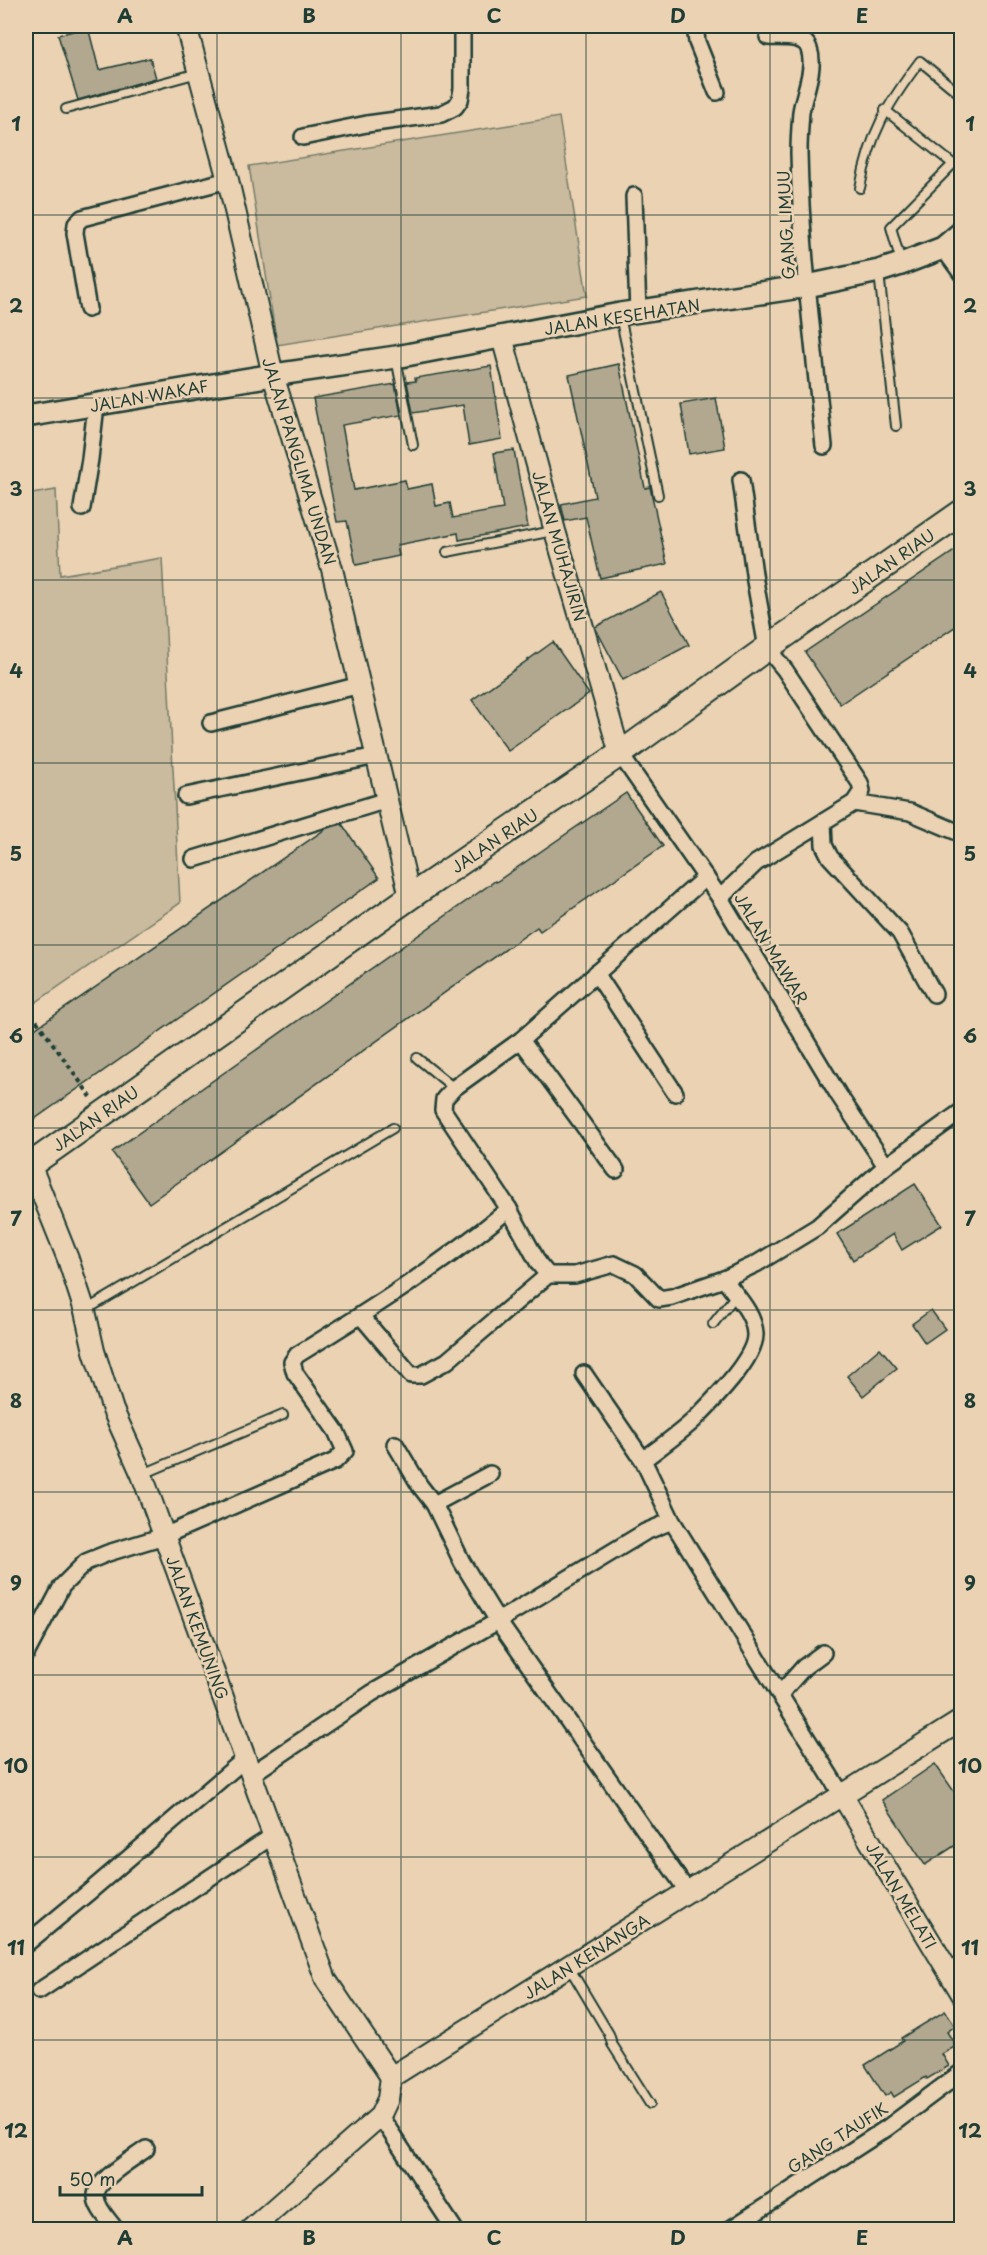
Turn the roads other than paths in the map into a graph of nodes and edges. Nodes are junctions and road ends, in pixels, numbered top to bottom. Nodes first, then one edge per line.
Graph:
1 (186, 26) edge
2 (462, 26) edge
3 (695, 26) edge
4 (768, 37) dead end
5 (199, 73) junction
6 (717, 92) dead end
7 (960, 94) dead end
8 (66, 109) dead end
9 (885, 110) junction
10 (303, 137) dead end
11 (228, 180) junction
12 (861, 188) dead end
13 (634, 196) dead end
14 (962, 232) edge
15 (942, 248) junction
16 (901, 264) junction
17 (879, 271) junction
18 (962, 274) edge
19 (807, 286) junction
20 (88, 309) dead end
21 (629, 313) junction
22 (502, 337) junction
23 (396, 357) junction
24 (273, 375) junction
25 (96, 405) junction
26 (26, 416) edge
27 (896, 426) dead end
28 (413, 445) dead end
29 (824, 446) dead end
30 (741, 480) dead end
31 (658, 495) dead end
32 (82, 508) dead end
33 (962, 512) edge
34 (555, 531) junction
35 (447, 552) dead end
36 (767, 648) junction
37 (360, 685) junction
38 (211, 723) dead end
39 (620, 754) junction
40 (376, 756) junction
41 (186, 796) dead end
42 (387, 800) junction
43 (854, 803) junction
44 (823, 822) junction
45 (962, 834) edge
46 (194, 859) dead end
47 (706, 877) junction
48 (410, 897) junction
49 (720, 898) junction
50 (596, 973) junction
51 (934, 994) dead end
52 (521, 1040) junction
53 (417, 1058) dead end
54 (454, 1088) junction
55 (675, 1093) dead end
56 (962, 1111) edge
57 (393, 1128) dead end
58 (28, 1166) edge
59 (886, 1166) junction
60 (616, 1170) dead end
61 (509, 1209) junction
62 (548, 1275) junction
63 (724, 1279) junction
64 (736, 1295) junction
65 (85, 1311) junction
66 (361, 1316) junction
67 (713, 1324) dead end
68 (584, 1374) dead end
69 (283, 1415) dead end
70 (395, 1444) dead end
71 (643, 1460) junction
72 (490, 1474) dead end
73 (142, 1475) junction
74 (434, 1504) junction
75 (672, 1521) junction
76 (164, 1536) junction
77 (498, 1622) junction
78 (822, 1653) dead end
79 (26, 1654) edge
80 (780, 1694) junction
81 (962, 1720) edge
82 (249, 1766) junction
83 (842, 1795) junction
84 (274, 1835) junction
85 (688, 1892) junction
86 (26, 1944) edge
87 (569, 1967) junction
88 (39, 1991) dead end
89 (962, 1994) edge
90 (962, 2072) edge
91 (391, 2077) junction
92 (650, 2104) dead end
93 (380, 2116) junction
94 (146, 2149) dead end
95 (254, 2228) edge
96 (116, 2229) edge
97 (455, 2229) edge
98 (729, 2229) edge

1 - 5 street, JALAN PANGLIMA UNDAN
2 - 10 street
3 - 6 street
4 - 19 street, GANG LIMUU
5 - 8 lane
5 - 11 street, JALAN PANGLIMA UNDAN
7 - 9 lane
9 - 12 lane
9 - 16 lane
11 - 20 street
11 - 24 street, JALAN PANGLIMA UNDAN
13 - 21 street
14 - 15 main road, JALAN KESEHATAN
15 - 16 main road, JALAN KESEHATAN
15 - 18 street
16 - 17 main road, JALAN KESEHATAN
17 - 19 main road, JALAN KESEHATAN
17 - 27 lane
19 - 21 main road, JALAN KESEHATAN
19 - 29 street, GANG LIMUU
21 - 22 main road, JALAN KESEHATAN
21 - 31 lane
22 - 23 main road, JALAN KESEHATAN
22 - 34 street, JALAN MUHAJIRIN
23 - 24 main road, JALAN KESEHATAN
23 - 28 lane
24 - 25 main road, JALAN WAKAF
24 - 37 street, JALAN PANGLIMA UNDAN
25 - 26 main road, JALAN WAKAF
25 - 32 street
30 - 36 street
33 - 36 main road, JALAN RIAU
34 - 35 lane
34 - 39 street, JALAN MUHAJIRIN
36 - 39 main road, JALAN RIAU
36 - 43 street
37 - 38 street
37 - 40 street, JALAN PANGLIMA UNDAN
39 - 47 street, JALAN MAWAR
39 - 48 main road, JALAN RIAU
40 - 41 street
40 - 42 street, JALAN PANGLIMA UNDAN
42 - 46 street
42 - 48 street, JALAN PANGLIMA UNDAN
43 - 44 street
43 - 45 street
44 - 49 street
44 - 51 street
47 - 49 street, JALAN MAWAR
47 - 50 street
48 - 58 main road, JALAN RIAU
49 - 59 street, JALAN MAWAR
50 - 52 street
50 - 55 street
52 - 54 street
52 - 60 street
53 - 54 lane
54 - 61 street
56 - 59 street
57 - 65 lane
58 - 65 street, JALAN KEMUNING
59 - 63 street
61 - 62 street
61 - 66 street
62 - 63 street
62 - 66 street
63 - 64 street
64 - 67 lane
64 - 71 street
65 - 73 street, JALAN KEMUNING
66 - 76 street
68 - 71 street
69 - 73 lane
70 - 74 street
71 - 75 street
72 - 74 street
73 - 76 street, JALAN KEMUNING
74 - 77 street
75 - 77 street
75 - 80 street
76 - 79 street
76 - 82 street, JALAN KEMUNING
77 - 82 street
77 - 85 street
78 - 80 street
80 - 83 street
81 - 83 street, JALAN KENANGA
82 - 84 street, JALAN KEMUNING
82 - 86 street
83 - 85 street, JALAN KENANGA
83 - 89 street, JALAN MELATI
84 - 88 street
84 - 91 street, JALAN KEMUNING
85 - 87 street, JALAN KENANGA
87 - 91 street, JALAN KENANGA
87 - 92 lane
90 - 98 street, GANG TAUFIK
91 - 93 street
93 - 95 street
93 - 97 street
94 - 96 street

